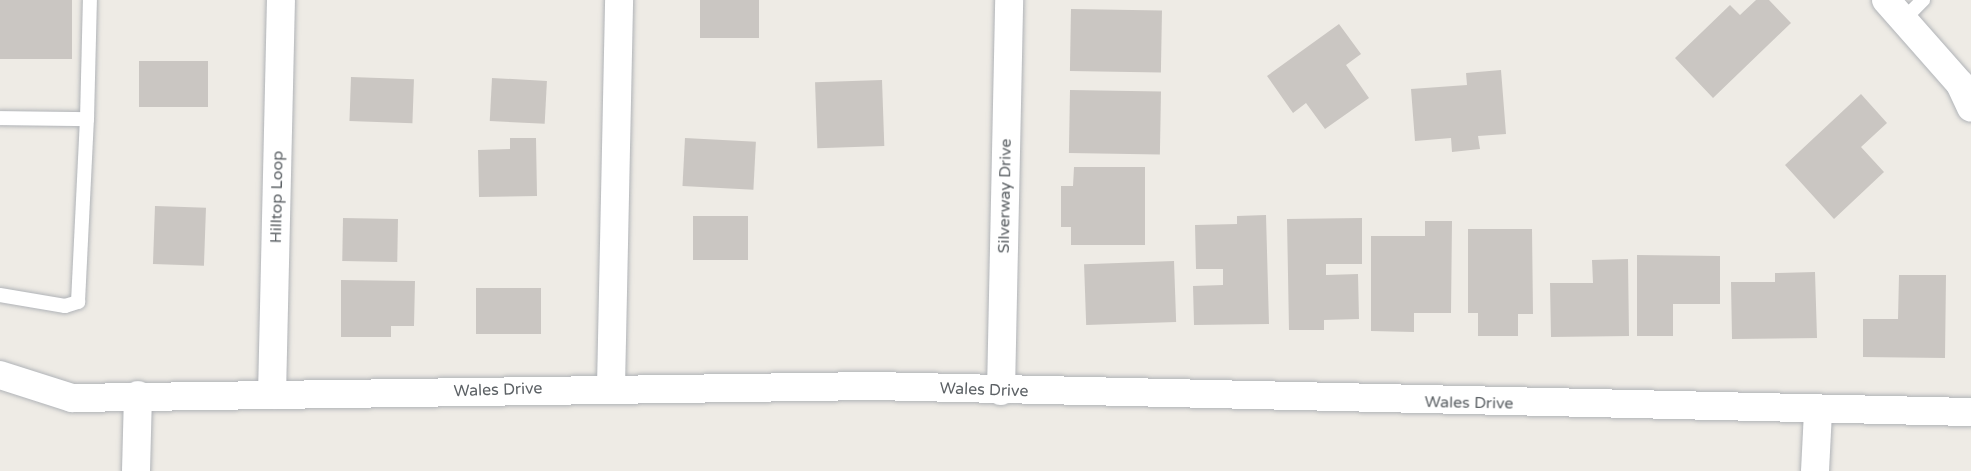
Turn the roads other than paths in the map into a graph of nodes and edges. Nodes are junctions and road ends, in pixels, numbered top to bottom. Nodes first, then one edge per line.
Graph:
1 (90, 0) edge
2 (281, 0) edge
3 (619, 0) edge
4 (1009, 0) edge
5 (1905, 6) edge
6 (1971, 108) edge
7 (0, 118) edge
8 (87, 119) junction
9 (0, 296) edge
10 (0, 375) edge
11 (611, 387) junction
12 (1000, 391) junction
13 (138, 395) junction
14 (272, 395) junction
15 (1818, 412) junction
16 (1971, 412) edge
17 (136, 471) edge
18 (1815, 471) edge

1 - 8 lane
2 - 14 street, Hilltop Loop
3 - 11 street
4 - 12 street, Silverway Drive
5 - 6 street
7 - 8 lane
8 - 9 lane
10 - 13 street, Wales Drive
11 - 12 street, Wales Drive
11 - 14 street, Wales Drive
12 - 15 street, Wales Drive
13 - 14 street, Wales Drive
13 - 17 street
15 - 16 street, Wales Drive
15 - 18 street

